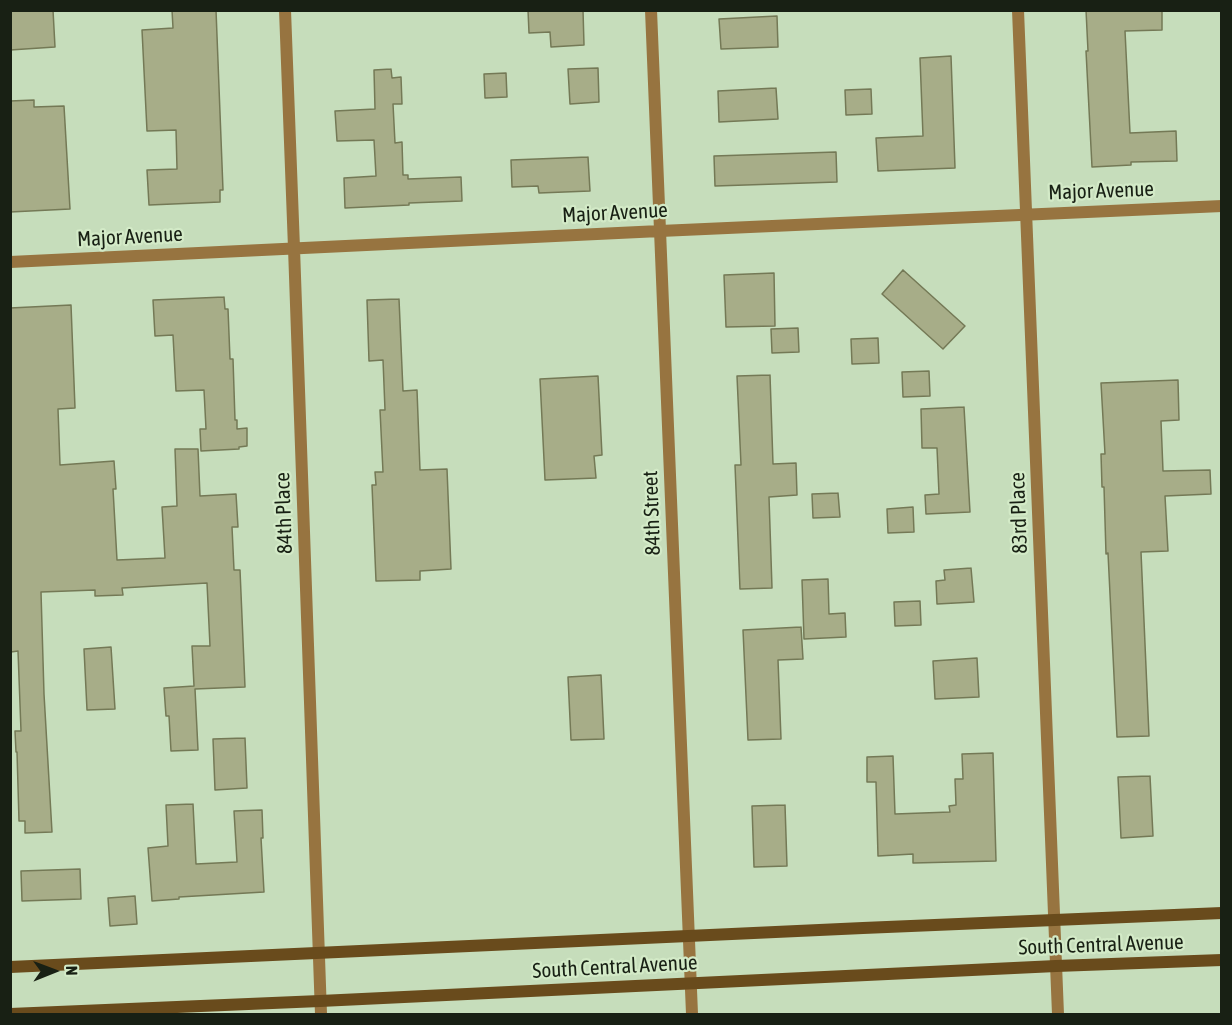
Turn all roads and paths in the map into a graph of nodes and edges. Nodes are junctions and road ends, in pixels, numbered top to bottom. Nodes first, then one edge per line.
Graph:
1 (285, 10) edge
2 (651, 10) edge
3 (1018, 10) edge
4 (1221, 206) edge
5 (1027, 214) junction
6 (660, 231) junction
7 (294, 248) junction
8 (10, 262) edge
9 (1221, 913) edge
10 (1054, 921) junction
11 (689, 936) junction
12 (319, 954) junction
13 (1221, 960) edge
14 (1056, 966) junction
15 (10, 967) edge
16 (691, 983) junction
17 (320, 1001) junction
18 (10, 1014) edge
19 (321, 1014) edge
20 (692, 1014) edge
21 (1058, 1014) edge

1 - 7 street, 84th Place
2 - 6 street, 84th Street
3 - 5 street, 83rd Place
4 - 5 street, Major Avenue
5 - 6 street, Major Avenue
5 - 10 street, 83rd Place
6 - 7 street, Major Avenue
6 - 11 street, 84th Street
7 - 8 street, Major Avenue
7 - 12 street, 84th Place
9 - 10 street, South Central Avenue
10 - 11 street, South Central Avenue
10 - 14 street, 83rd Place
11 - 12 street, South Central Avenue
11 - 16 street, 84th Street
12 - 15 street, South Central Avenue
12 - 17 street, 84th Place
13 - 14 street, South Central Avenue
14 - 16 street, South Central Avenue
14 - 21 street, 83rd Place
16 - 17 street, South Central Avenue
16 - 20 street, 84th Street
17 - 18 street, South Central Avenue
17 - 19 street, 84th Place

